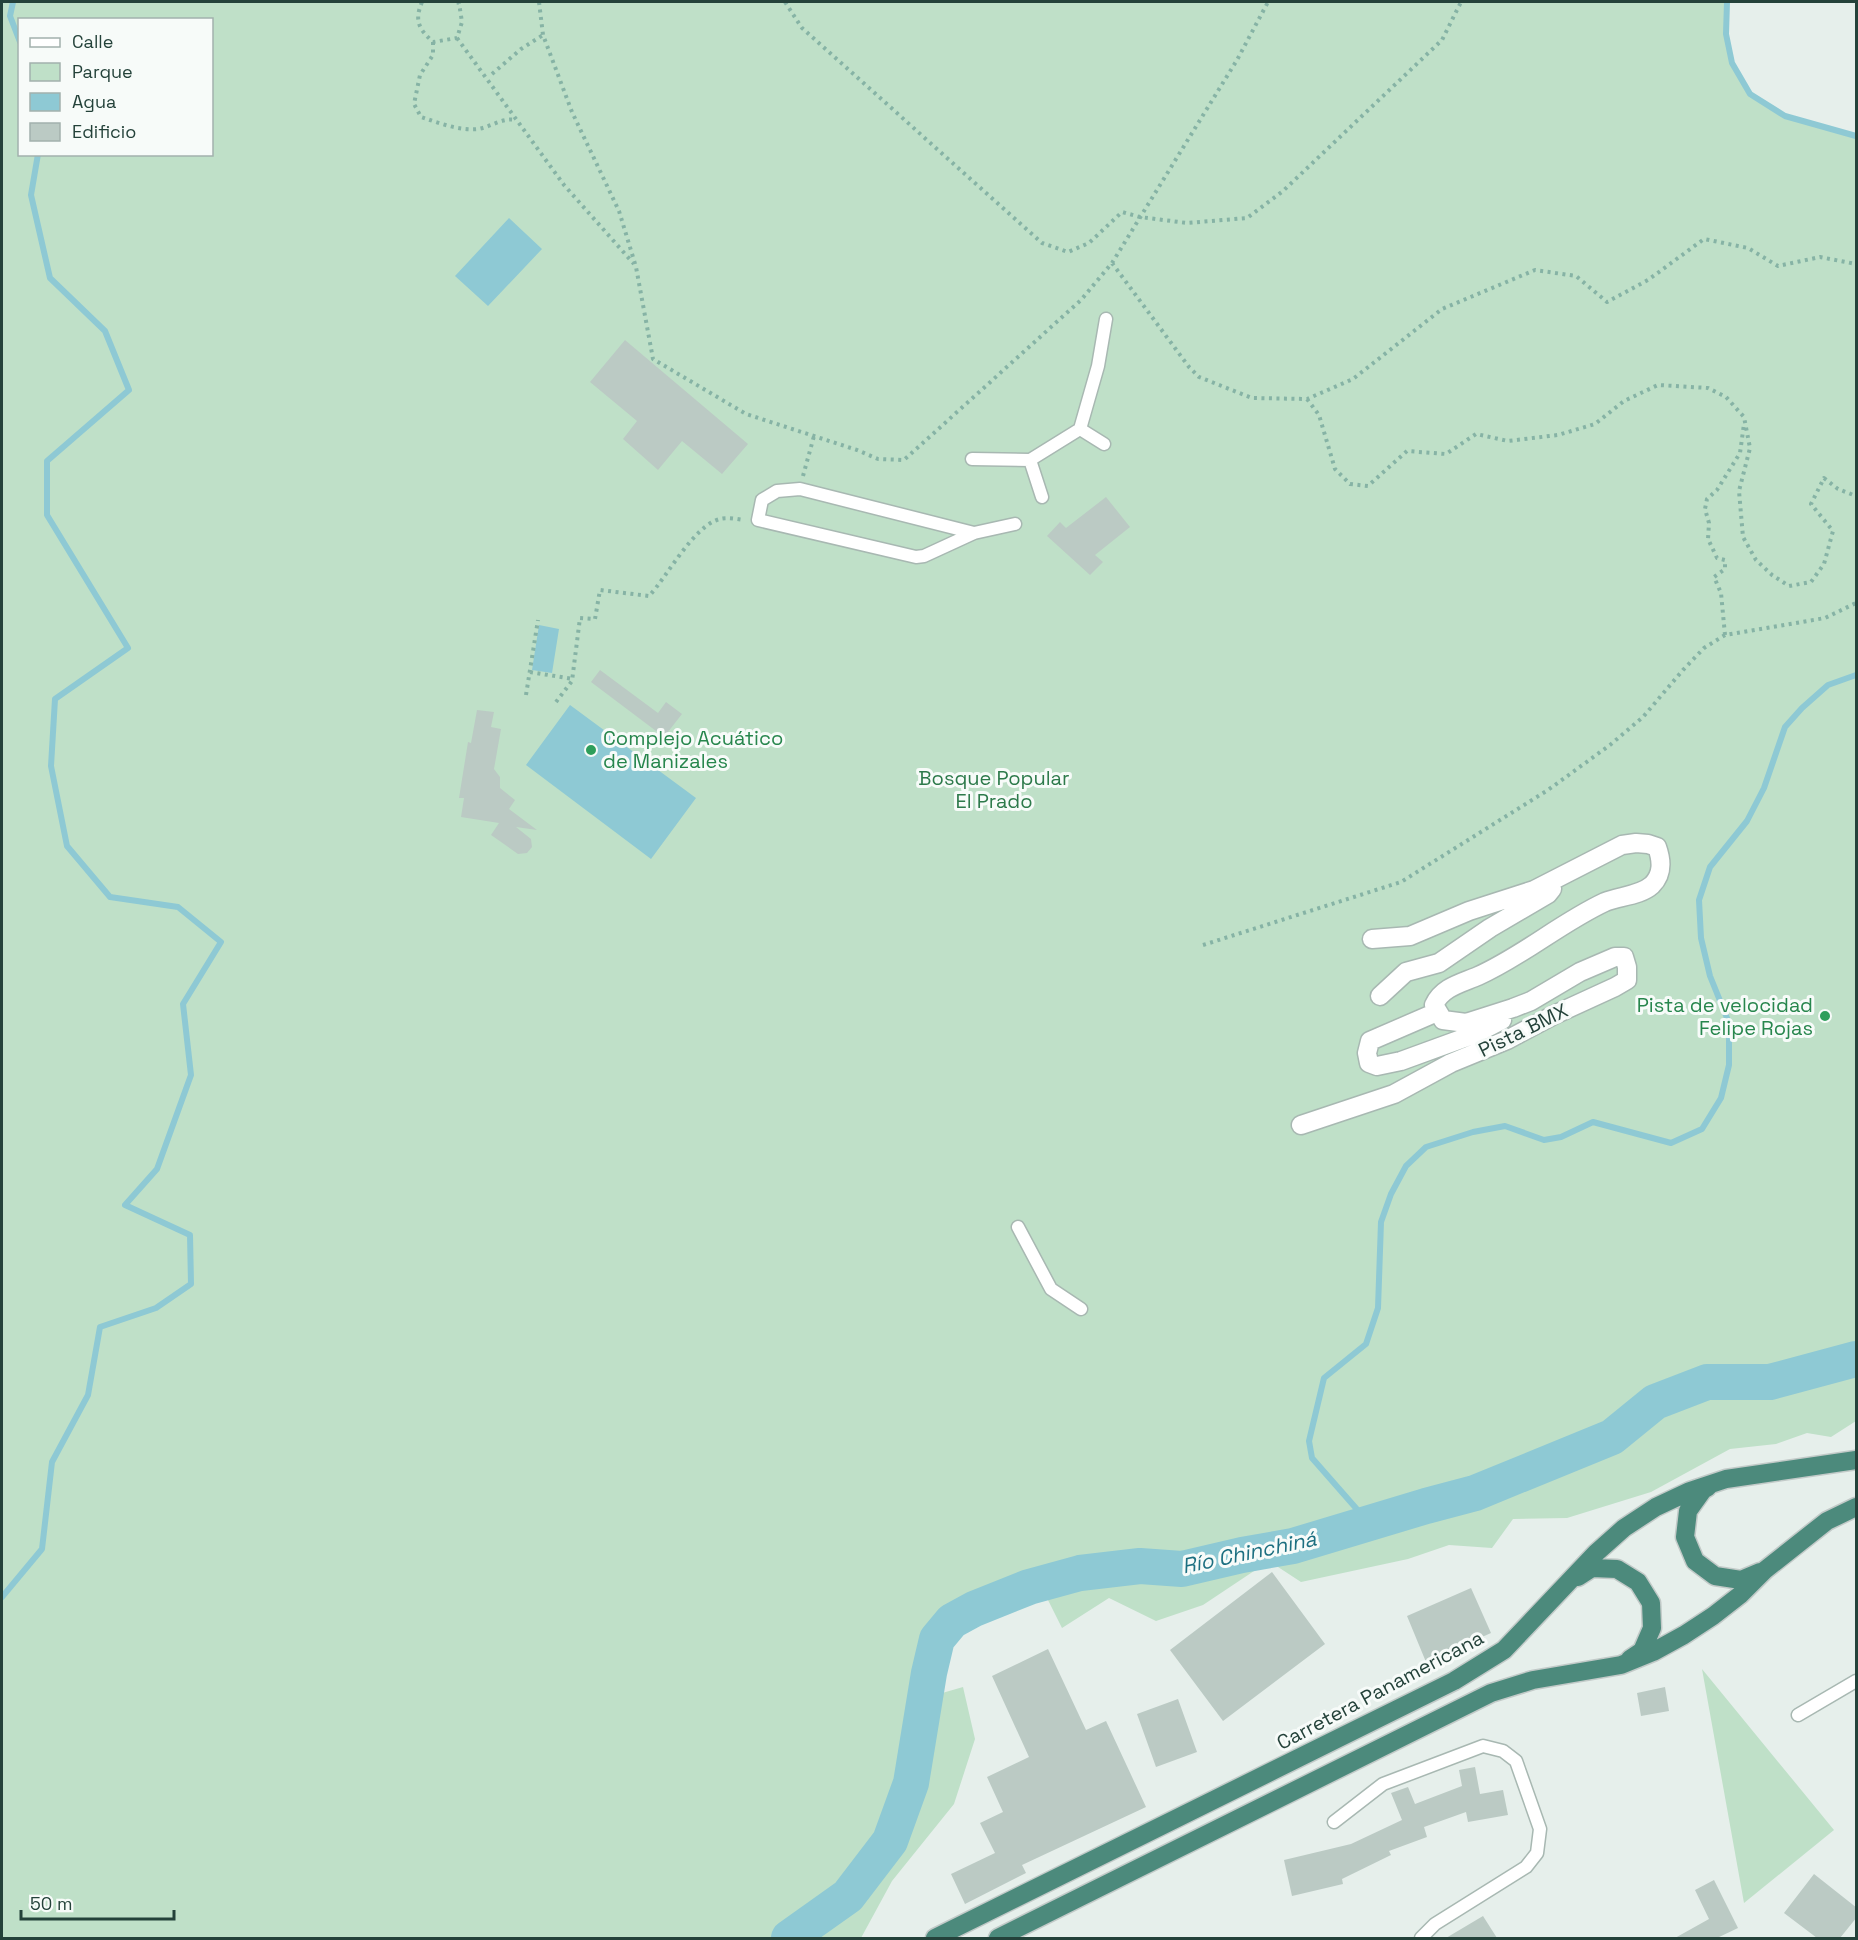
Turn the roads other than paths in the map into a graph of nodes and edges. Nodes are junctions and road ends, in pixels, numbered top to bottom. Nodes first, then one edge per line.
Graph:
1 (1106, 319) dead end
2 (1080, 429) junction
3 (1104, 444) dead end
4 (972, 459) dead end
5 (1030, 460) junction
6 (1042, 498) dead end
7 (1015, 524) dead end
8 (974, 533) junction
9 (1567, 873) junction
10 (1372, 939) dead end
11 (1380, 996) dead end
12 (1531, 1001) junction
13 (1437, 1012) junction
14 (1301, 1125) dead end
15 (1018, 1227) dead end
16 (1081, 1309) dead end
17 (1857, 1460) edge
18 (1726, 1479) junction
19 (1857, 1507) edge
20 (1765, 1570) junction
21 (1571, 1581) junction
22 (1621, 1665) junction
23 (1857, 1681) edge
24 (1798, 1714) dead end
25 (1334, 1822) dead end
26 (935, 1938) edge
27 (998, 1938) edge
28 (1421, 1938) edge

1 - 2 lane
2 - 3 lane
2 - 5 lane
4 - 5 lane
5 - 6 lane
7 - 8 lane
8 - 8 lane
9 - 10 street
9 - 11 street
9 - 13 street
12 - 13 street, Pista BMX
12 - 13 street, Pista BMX
12 - 14 street, Pista BMX
15 - 16 lane
17 - 18 highway, Carretera Panamericana
18 - 20 highway
18 - 21 highway, Carretera Panamericana
19 - 20 highway
20 - 22 highway
21 - 22 highway
21 - 26 highway, Carretera Panamericana
22 - 27 highway
23 - 24 lane
25 - 28 lane

